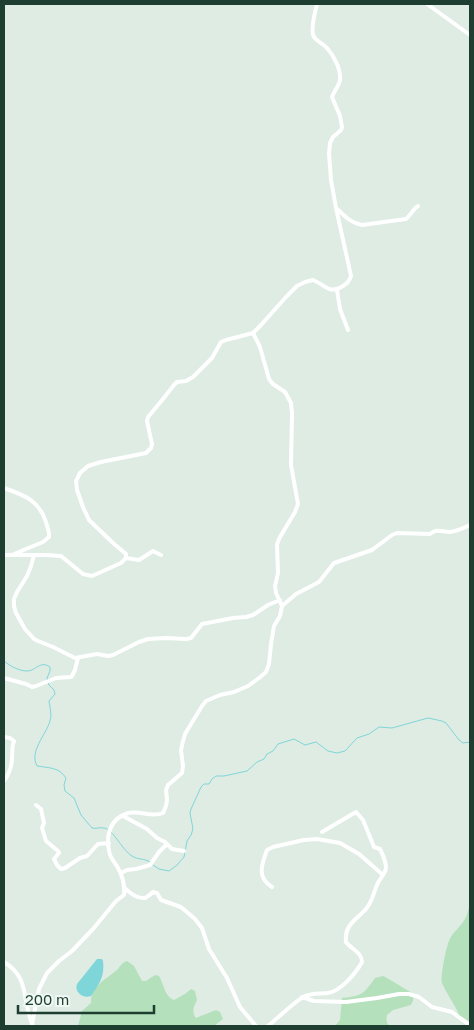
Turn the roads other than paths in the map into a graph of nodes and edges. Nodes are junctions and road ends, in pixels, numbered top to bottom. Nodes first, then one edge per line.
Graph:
1 (317, 4) edge
2 (427, 4) edge
3 (470, 36) edge
4 (418, 206) dead end
5 (336, 208) junction
6 (337, 290) junction
7 (348, 330) dead end
8 (253, 333) junction
9 (4, 488) edge
10 (470, 525) edge
11 (4, 555) edge
12 (9, 555) junction
13 (34, 555) junction
14 (161, 555) dead end
15 (126, 558) junction
16 (280, 600) junction
17 (282, 606) junction
18 (78, 658) junction
19 (4, 678) edge
20 (4, 737) edge
21 (4, 782) edge
22 (36, 805) dead end
23 (123, 816) junction
24 (322, 832) dead end
25 (109, 843) junction
26 (167, 844) junction
27 (184, 851) dead end
28 (121, 873) junction
29 (384, 875) junction
30 (272, 887) dead end
31 (125, 888) junction
32 (4, 962) edge
33 (302, 997) junction
34 (32, 1025) edge
35 (255, 1025) edge
36 (470, 1025) edge
37 (260, 1026) edge
38 (268, 1026) edge

1 - 5 street
2 - 3 street
4 - 5 street
5 - 6 street
6 - 7 street
6 - 8 street
8 - 15 street
8 - 16 street
9 - 12 street
10 - 17 street
11 - 12 street
12 - 13 street
13 - 15 street
13 - 18 street
14 - 15 street
16 - 17 street
16 - 18 street
17 - 23 street
18 - 19 street
20 - 21 street
22 - 25 street
23 - 25 street
23 - 26 street
24 - 29 street
25 - 28 street
26 - 27 street
26 - 28 street
28 - 31 street
29 - 30 street
29 - 33 street
31 - 34 street
31 - 35 street
32 - 34 street
33 - 36 street
33 - 38 street
35 - 37 street

